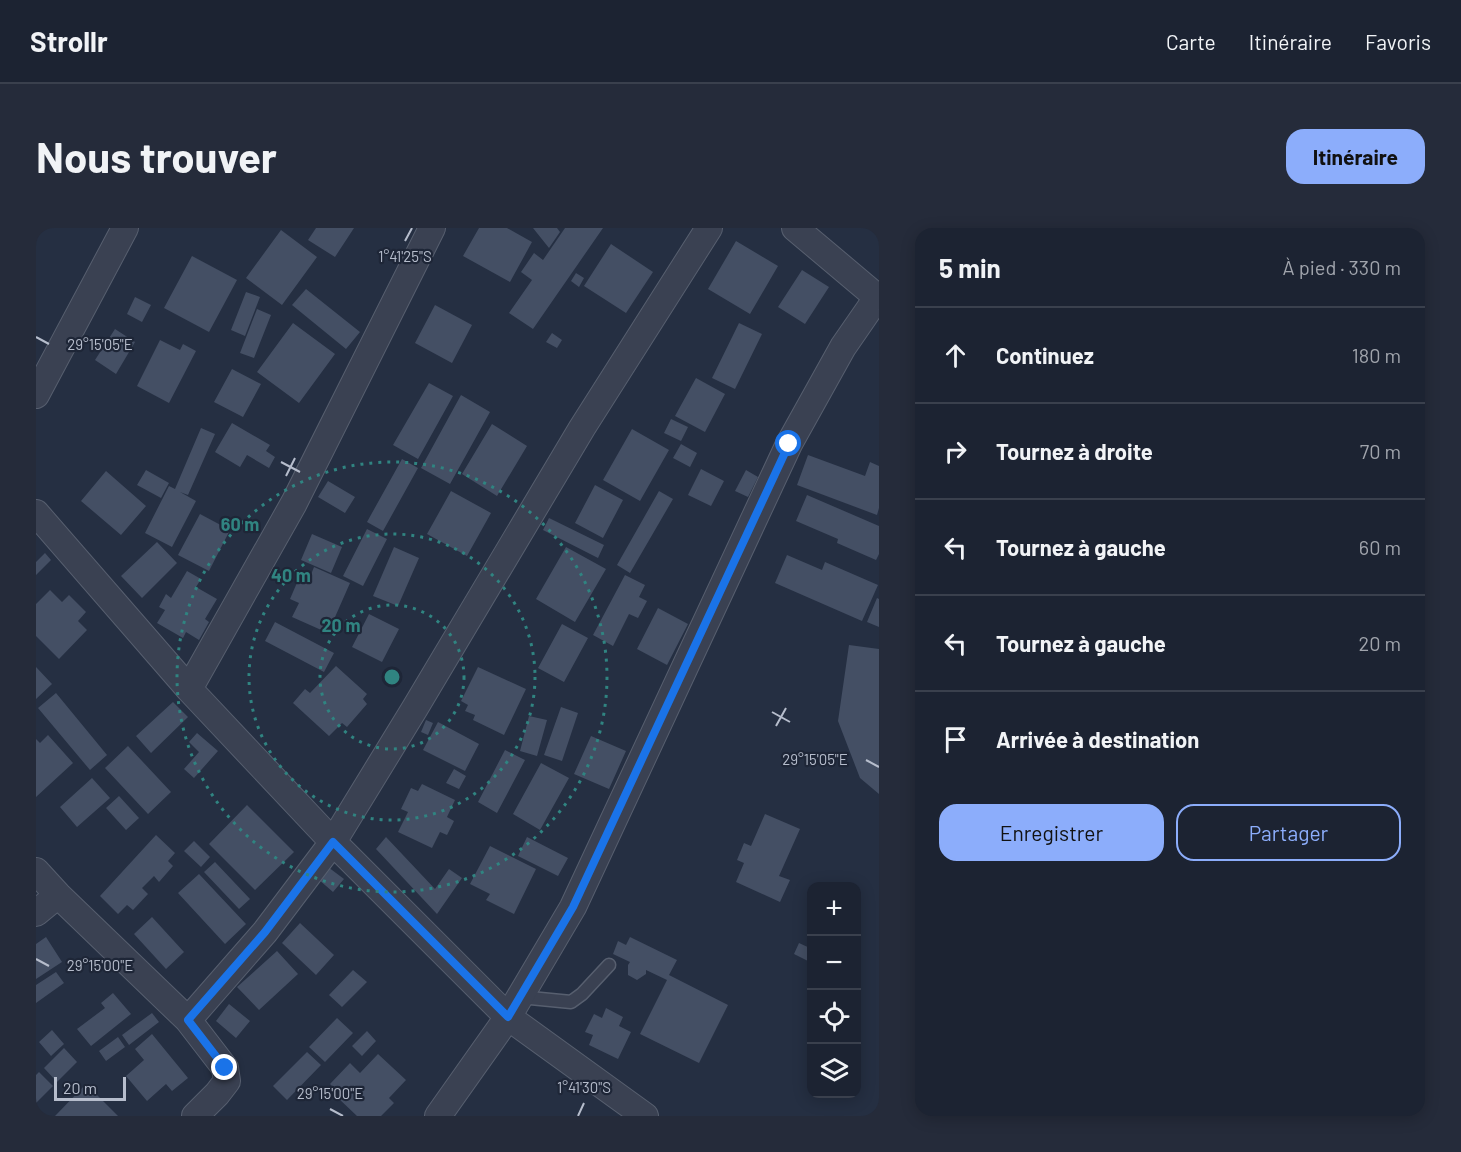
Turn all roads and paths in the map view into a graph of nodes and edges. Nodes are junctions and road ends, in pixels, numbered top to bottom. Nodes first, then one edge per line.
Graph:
1 (125, 228) edge
2 (432, 228) edge
3 (709, 228) edge
4 (795, 228) edge
5 (878, 296) edge
6 (36, 395) edge
7 (36, 513) edge
8 (189, 690) junction
9 (333, 842) junction
10 (36, 871) edge
11 (58, 895) junction
12 (36, 914) edge
13 (609, 965) dead end
14 (514, 1007) junction
15 (188, 1020) junction
16 (636, 1113) edge
17 (195, 1116) edge
18 (438, 1116) edge

1 - 6 street
2 - 8 street
3 - 9 street
4 - 5 street
5 - 14 street
7 - 8 street
8 - 9 street
9 - 14 street
9 - 15 street
10 - 11 street
11 - 12 street
11 - 15 street
13 - 14 lane
14 - 16 street
14 - 18 street
15 - 17 street

